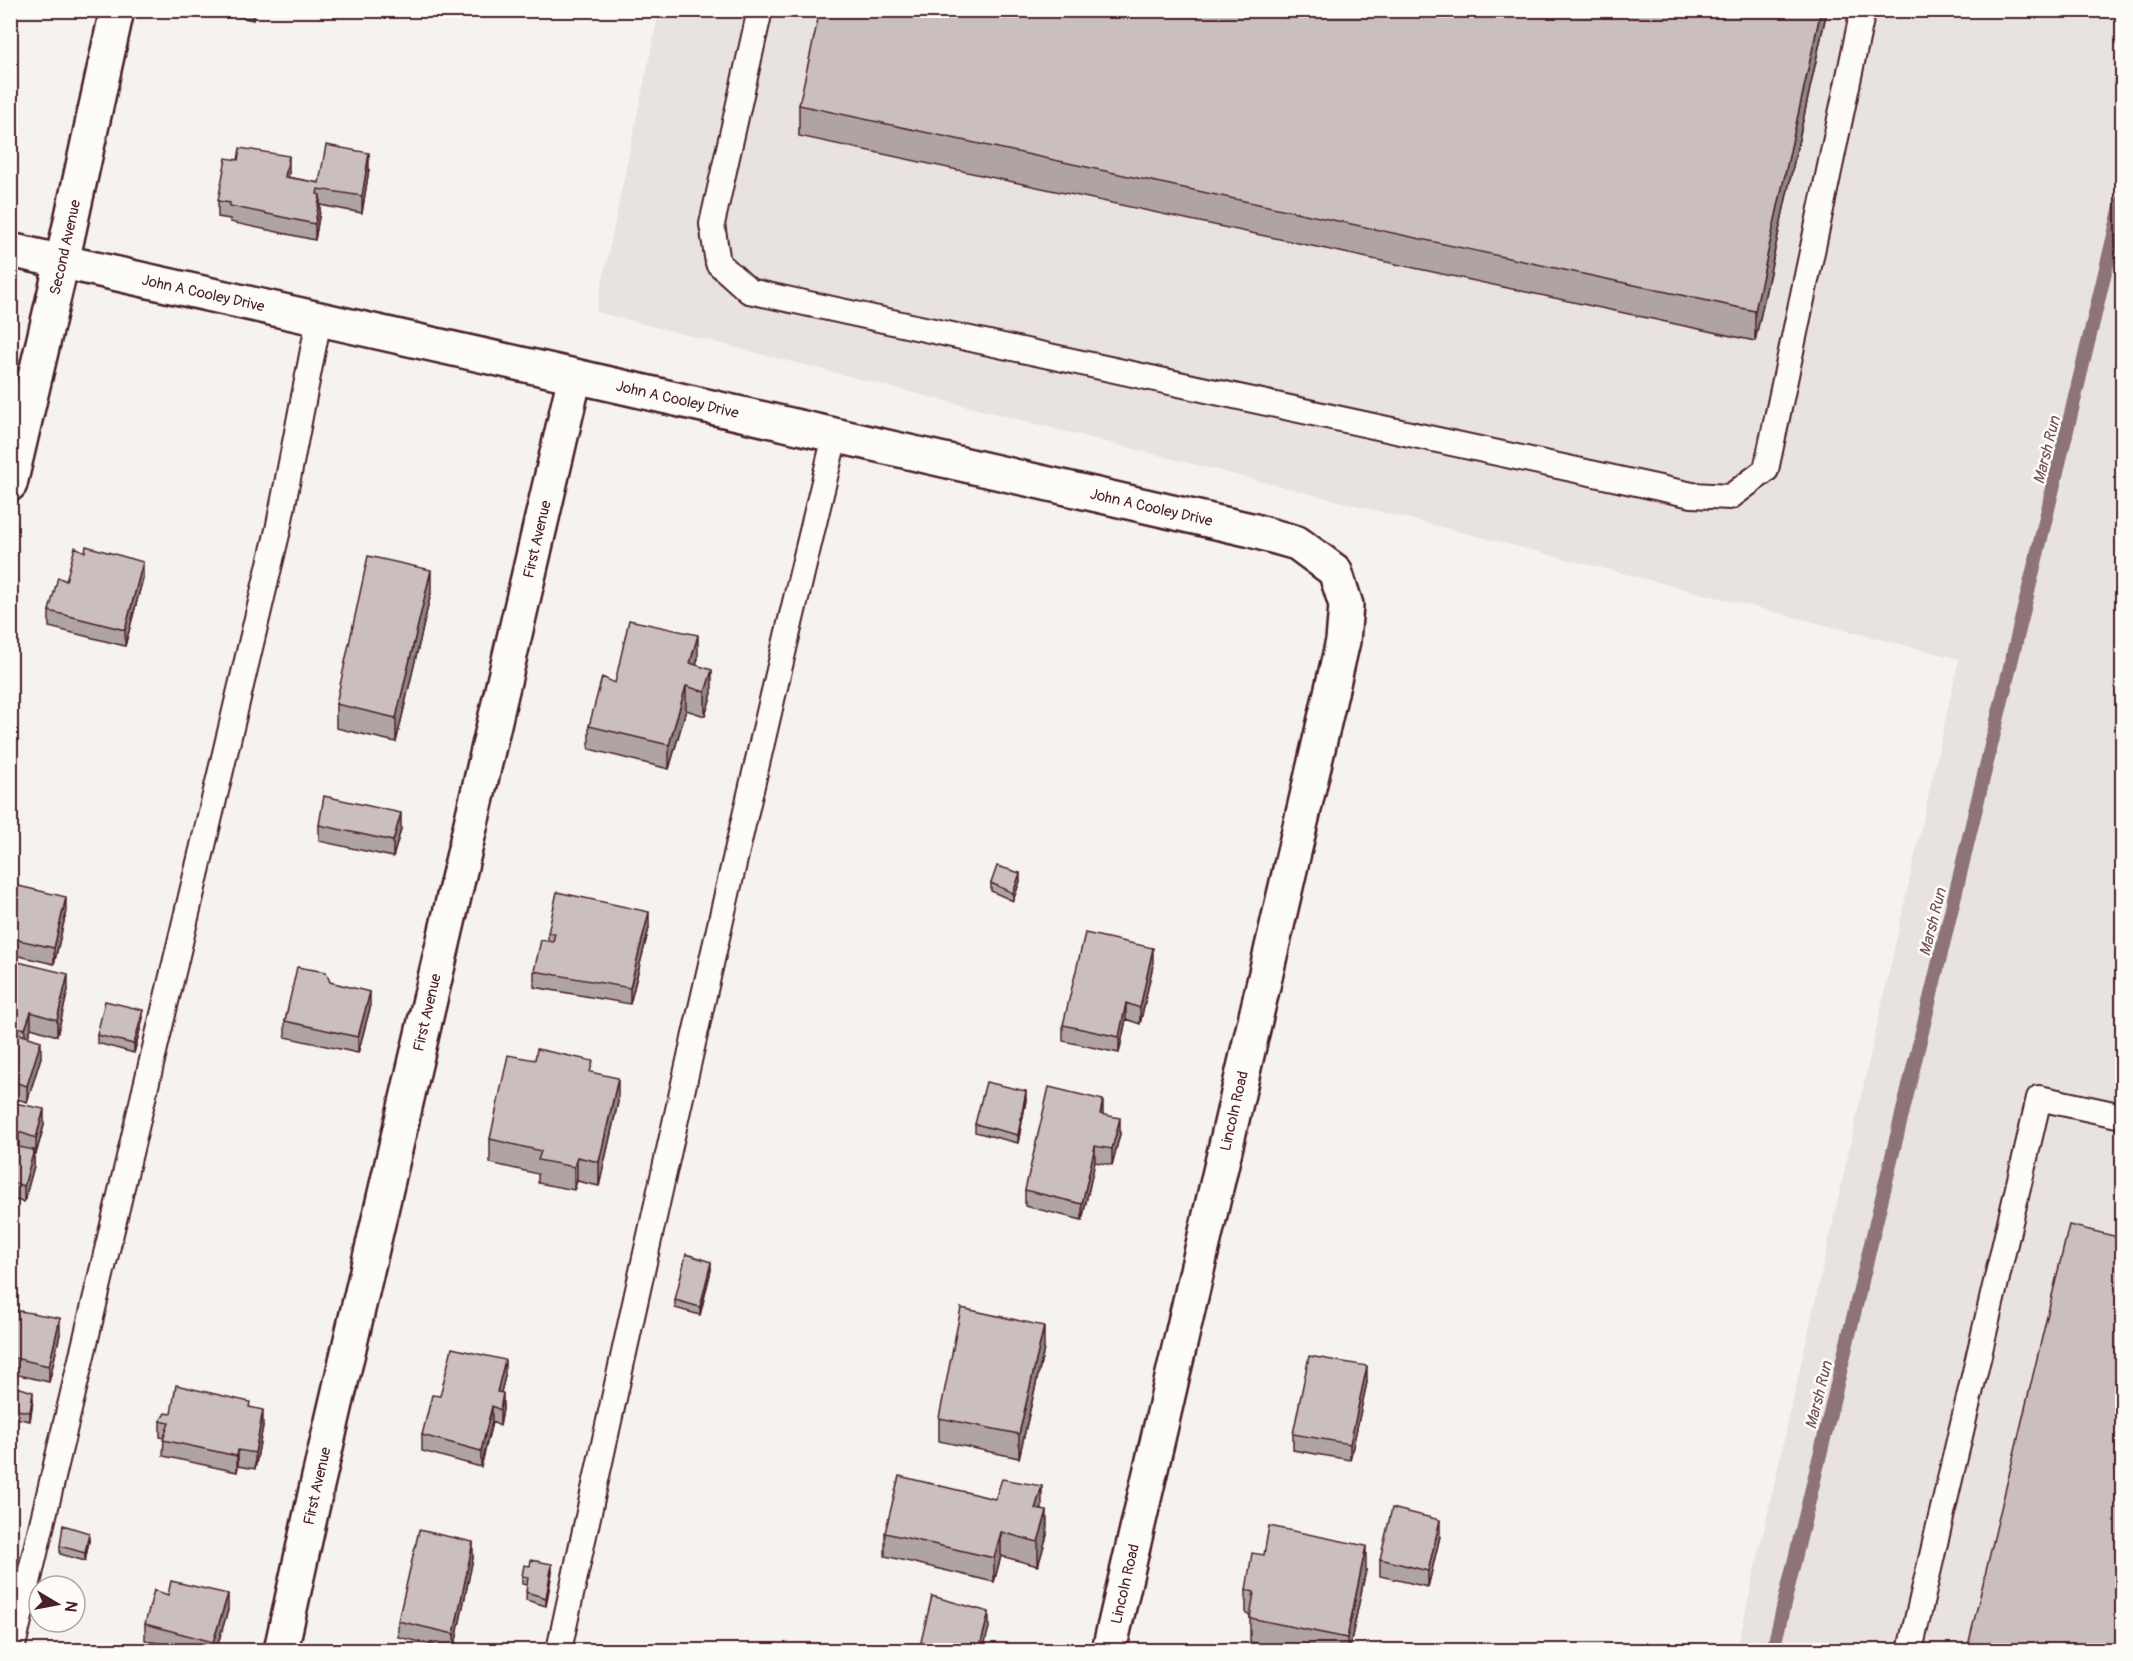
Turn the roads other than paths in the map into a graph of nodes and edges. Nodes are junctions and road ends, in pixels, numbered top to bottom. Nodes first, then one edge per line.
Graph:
1 (117, 10) edge
2 (760, 10) edge
3 (1863, 10) edge
4 (10, 250) edge
5 (62, 262) junction
6 (319, 319) junction
7 (575, 376) junction
8 (836, 436) junction
9 (10, 484) edge
10 (1335, 571) joint
11 (2122, 1116) edge
12 (12, 1650) edge
13 (281, 1650) edge
14 (560, 1650) edge
15 (1109, 1650) edge
16 (1910, 1650) edge

1 - 5 street, Second Avenue
2 - 3 lane
4 - 5 street, John A Cooley Drive
5 - 6 street, John A Cooley Drive
5 - 9 street, Second Avenue
6 - 7 street, John A Cooley Drive
6 - 12 lane
7 - 8 street, John A Cooley Drive
7 - 13 street, First Avenue
8 - 10 street, John A Cooley Drive
8 - 14 lane
10 - 15 street, Lincoln Road
11 - 16 lane

